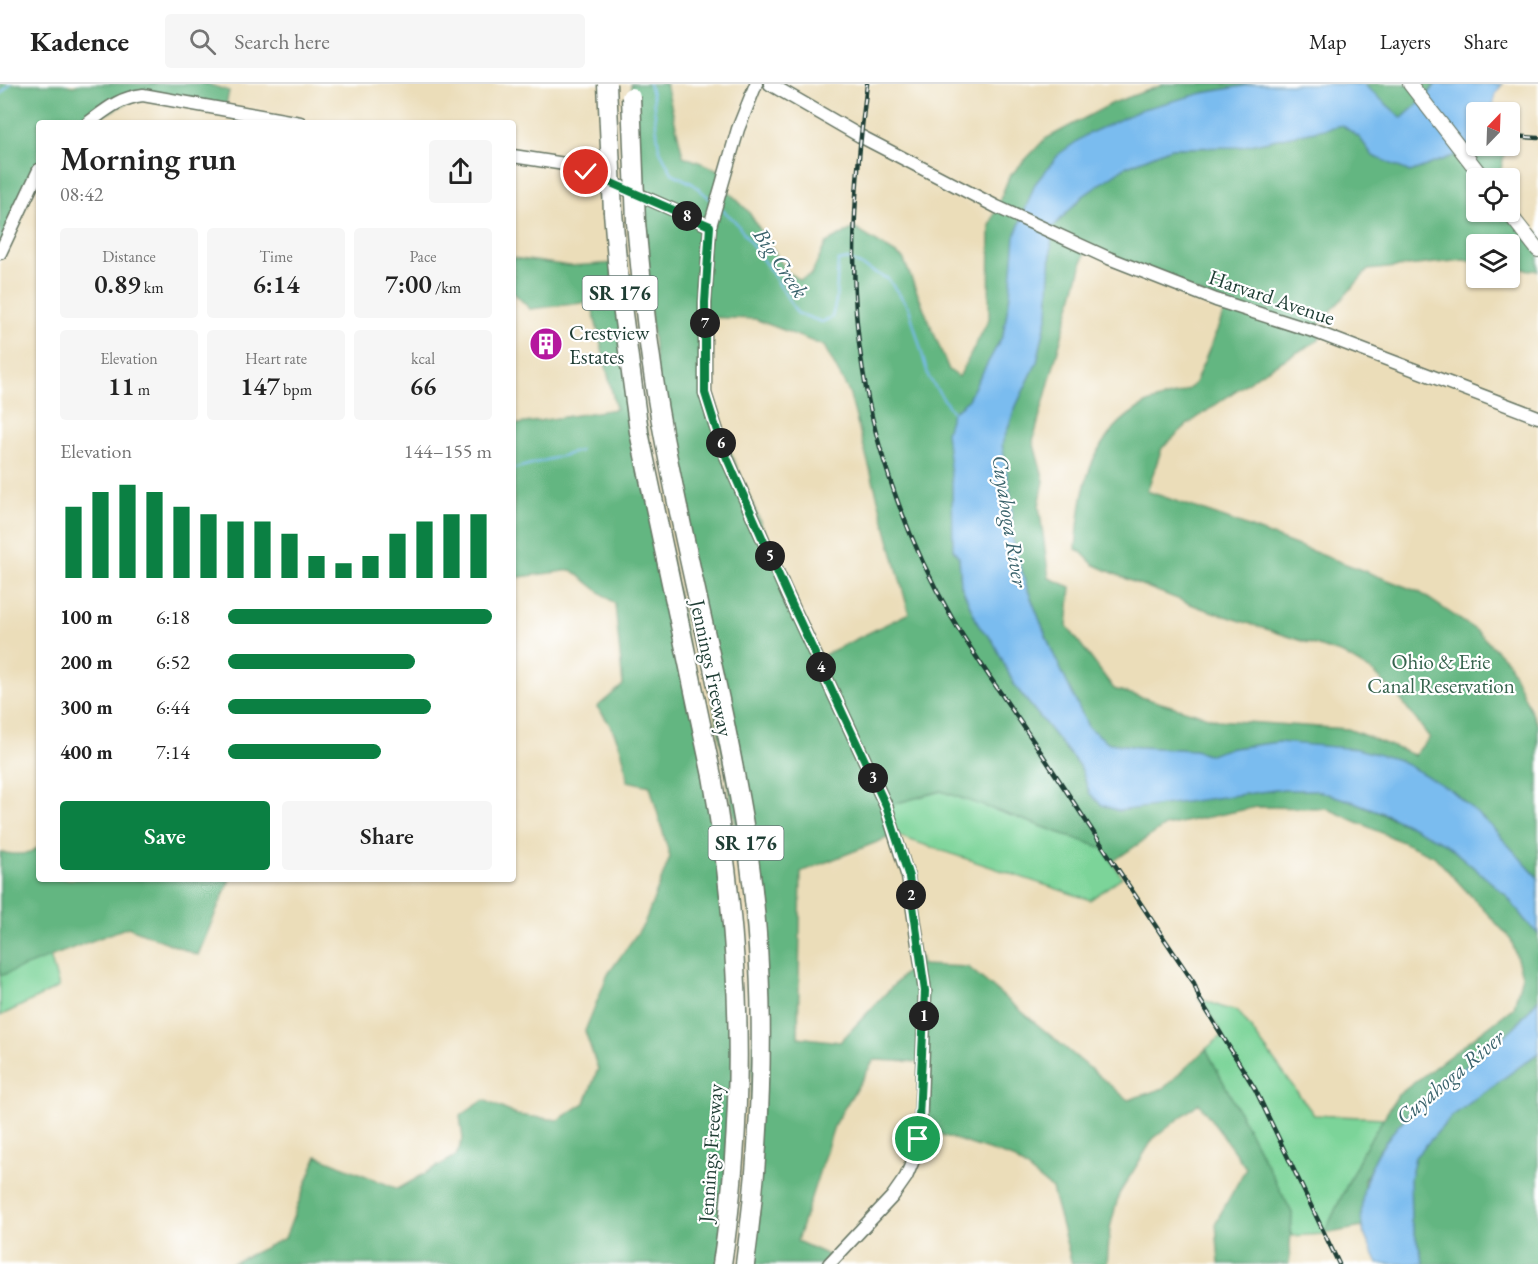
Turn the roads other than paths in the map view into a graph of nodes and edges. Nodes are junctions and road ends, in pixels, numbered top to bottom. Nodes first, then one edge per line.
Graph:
1 (607, 84) edge
2 (631, 84) edge
3 (756, 84) edge
4 (770, 84) edge
5 (1410, 84) edge
6 (92, 120) edge
7 (283, 120) edge
8 (516, 156) edge
9 (1475, 168) edge
10 (36, 177) edge
11 (711, 220) junction
12 (1516, 222) edge
13 (1538, 250) edge
14 (0, 253) edge
15 (1538, 417) edge
16 (722, 1264) edge
17 (745, 1264) edge
18 (830, 1264) edge

1 - 16 highway, Jennings Freeway / SR 176, bridge
2 - 17 highway, Jennings Freeway / SR 176, bridge
3 - 11 street
4 - 15 street, Harvard Avenue
5 - 9 main road
6 - 7 street
8 - 11 street
10 - 14 street
11 - 18 street
12 - 13 main road

